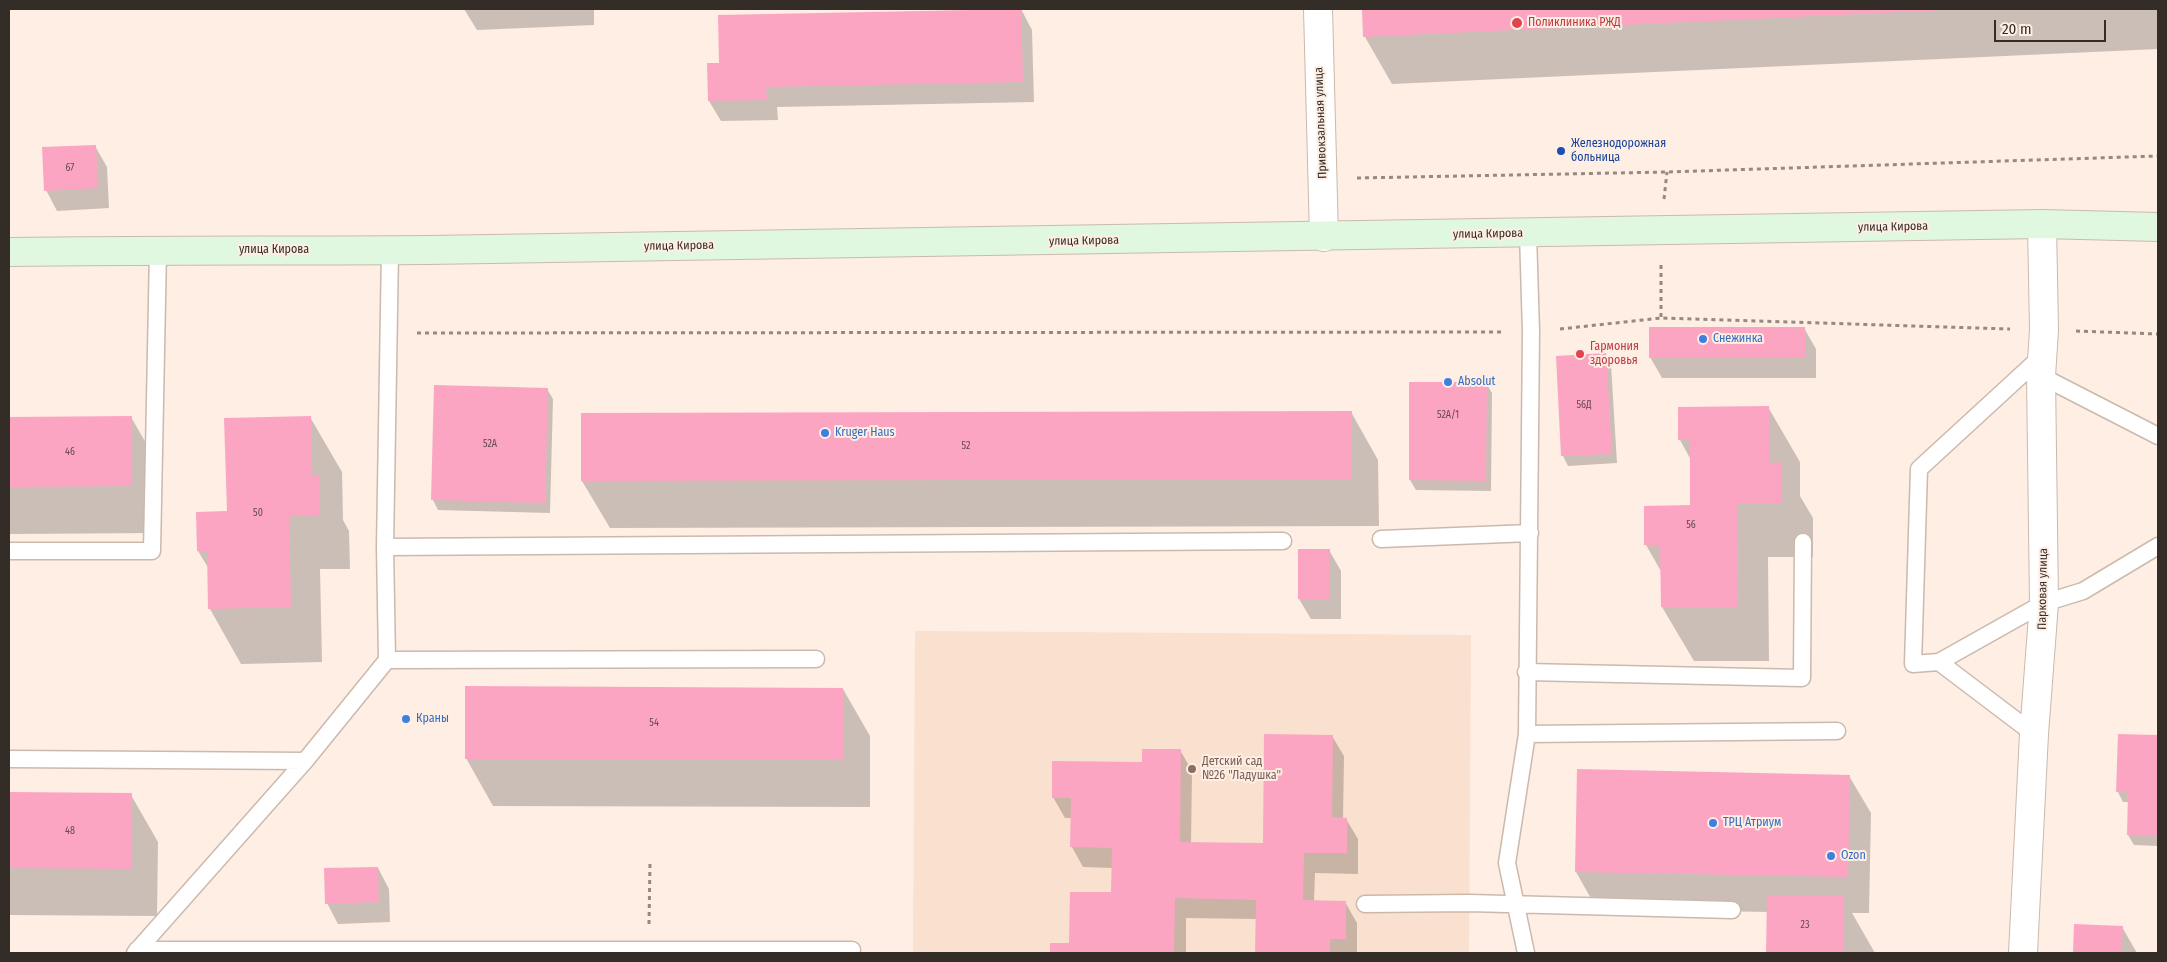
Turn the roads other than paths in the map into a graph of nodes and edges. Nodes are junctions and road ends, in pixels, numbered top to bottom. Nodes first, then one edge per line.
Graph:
1 (1318, 9) edge
2 (2042, 224) junction
3 (2158, 227) edge
4 (1528, 233) junction
5 (1324, 237) junction
6 (158, 250) junction
7 (390, 250) junction
8 (9, 252) edge
9 (2042, 354) junction
10 (2158, 436) edge
11 (1530, 534) junction
12 (1381, 539) dead end
13 (1283, 541) dead end
14 (1803, 542) dead end
15 (2158, 546) edge
16 (385, 547) junction
17 (9, 551) edge
18 (2044, 603) junction
19 (816, 658) dead end
20 (387, 660) junction
21 (1939, 662) junction
22 (1526, 672) junction
23 (1837, 731) dead end
24 (1527, 734) junction
25 (2034, 734) junction
26 (9, 759) edge
27 (305, 761) junction
28 (1365, 904) dead end
29 (1517, 905) junction
30 (1732, 910) dead end
31 (852, 950) dead end
32 (136, 952) edge
33 (1526, 953) edge
34 (2023, 953) edge

1 - 5 street, Привокзальная улица
2 - 3 main road, улица Кирова
2 - 4 main road, улица Кирова
2 - 9 street, Парковая улица
4 - 5 main road, улица Кирова
4 - 11 lane
5 - 7 main road, улица Кирова
6 - 7 main road, улица Кирова
6 - 8 main road, улица Кирова
6 - 17 lane
7 - 16 lane
9 - 10 lane
9 - 18 street, Парковая улица
9 - 21 lane
11 - 12 lane
11 - 22 lane
13 - 16 lane
14 - 22 lane
15 - 18 lane
16 - 20 lane
18 - 21 lane
18 - 25 street, Парковая улица
19 - 20 lane
20 - 27 lane
21 - 25 lane
22 - 24 lane
23 - 24 lane
24 - 29 lane
25 - 34 street, Парковая улица
26 - 27 lane
27 - 32 lane
28 - 29 lane
29 - 30 lane
29 - 33 lane
31 - 32 lane

